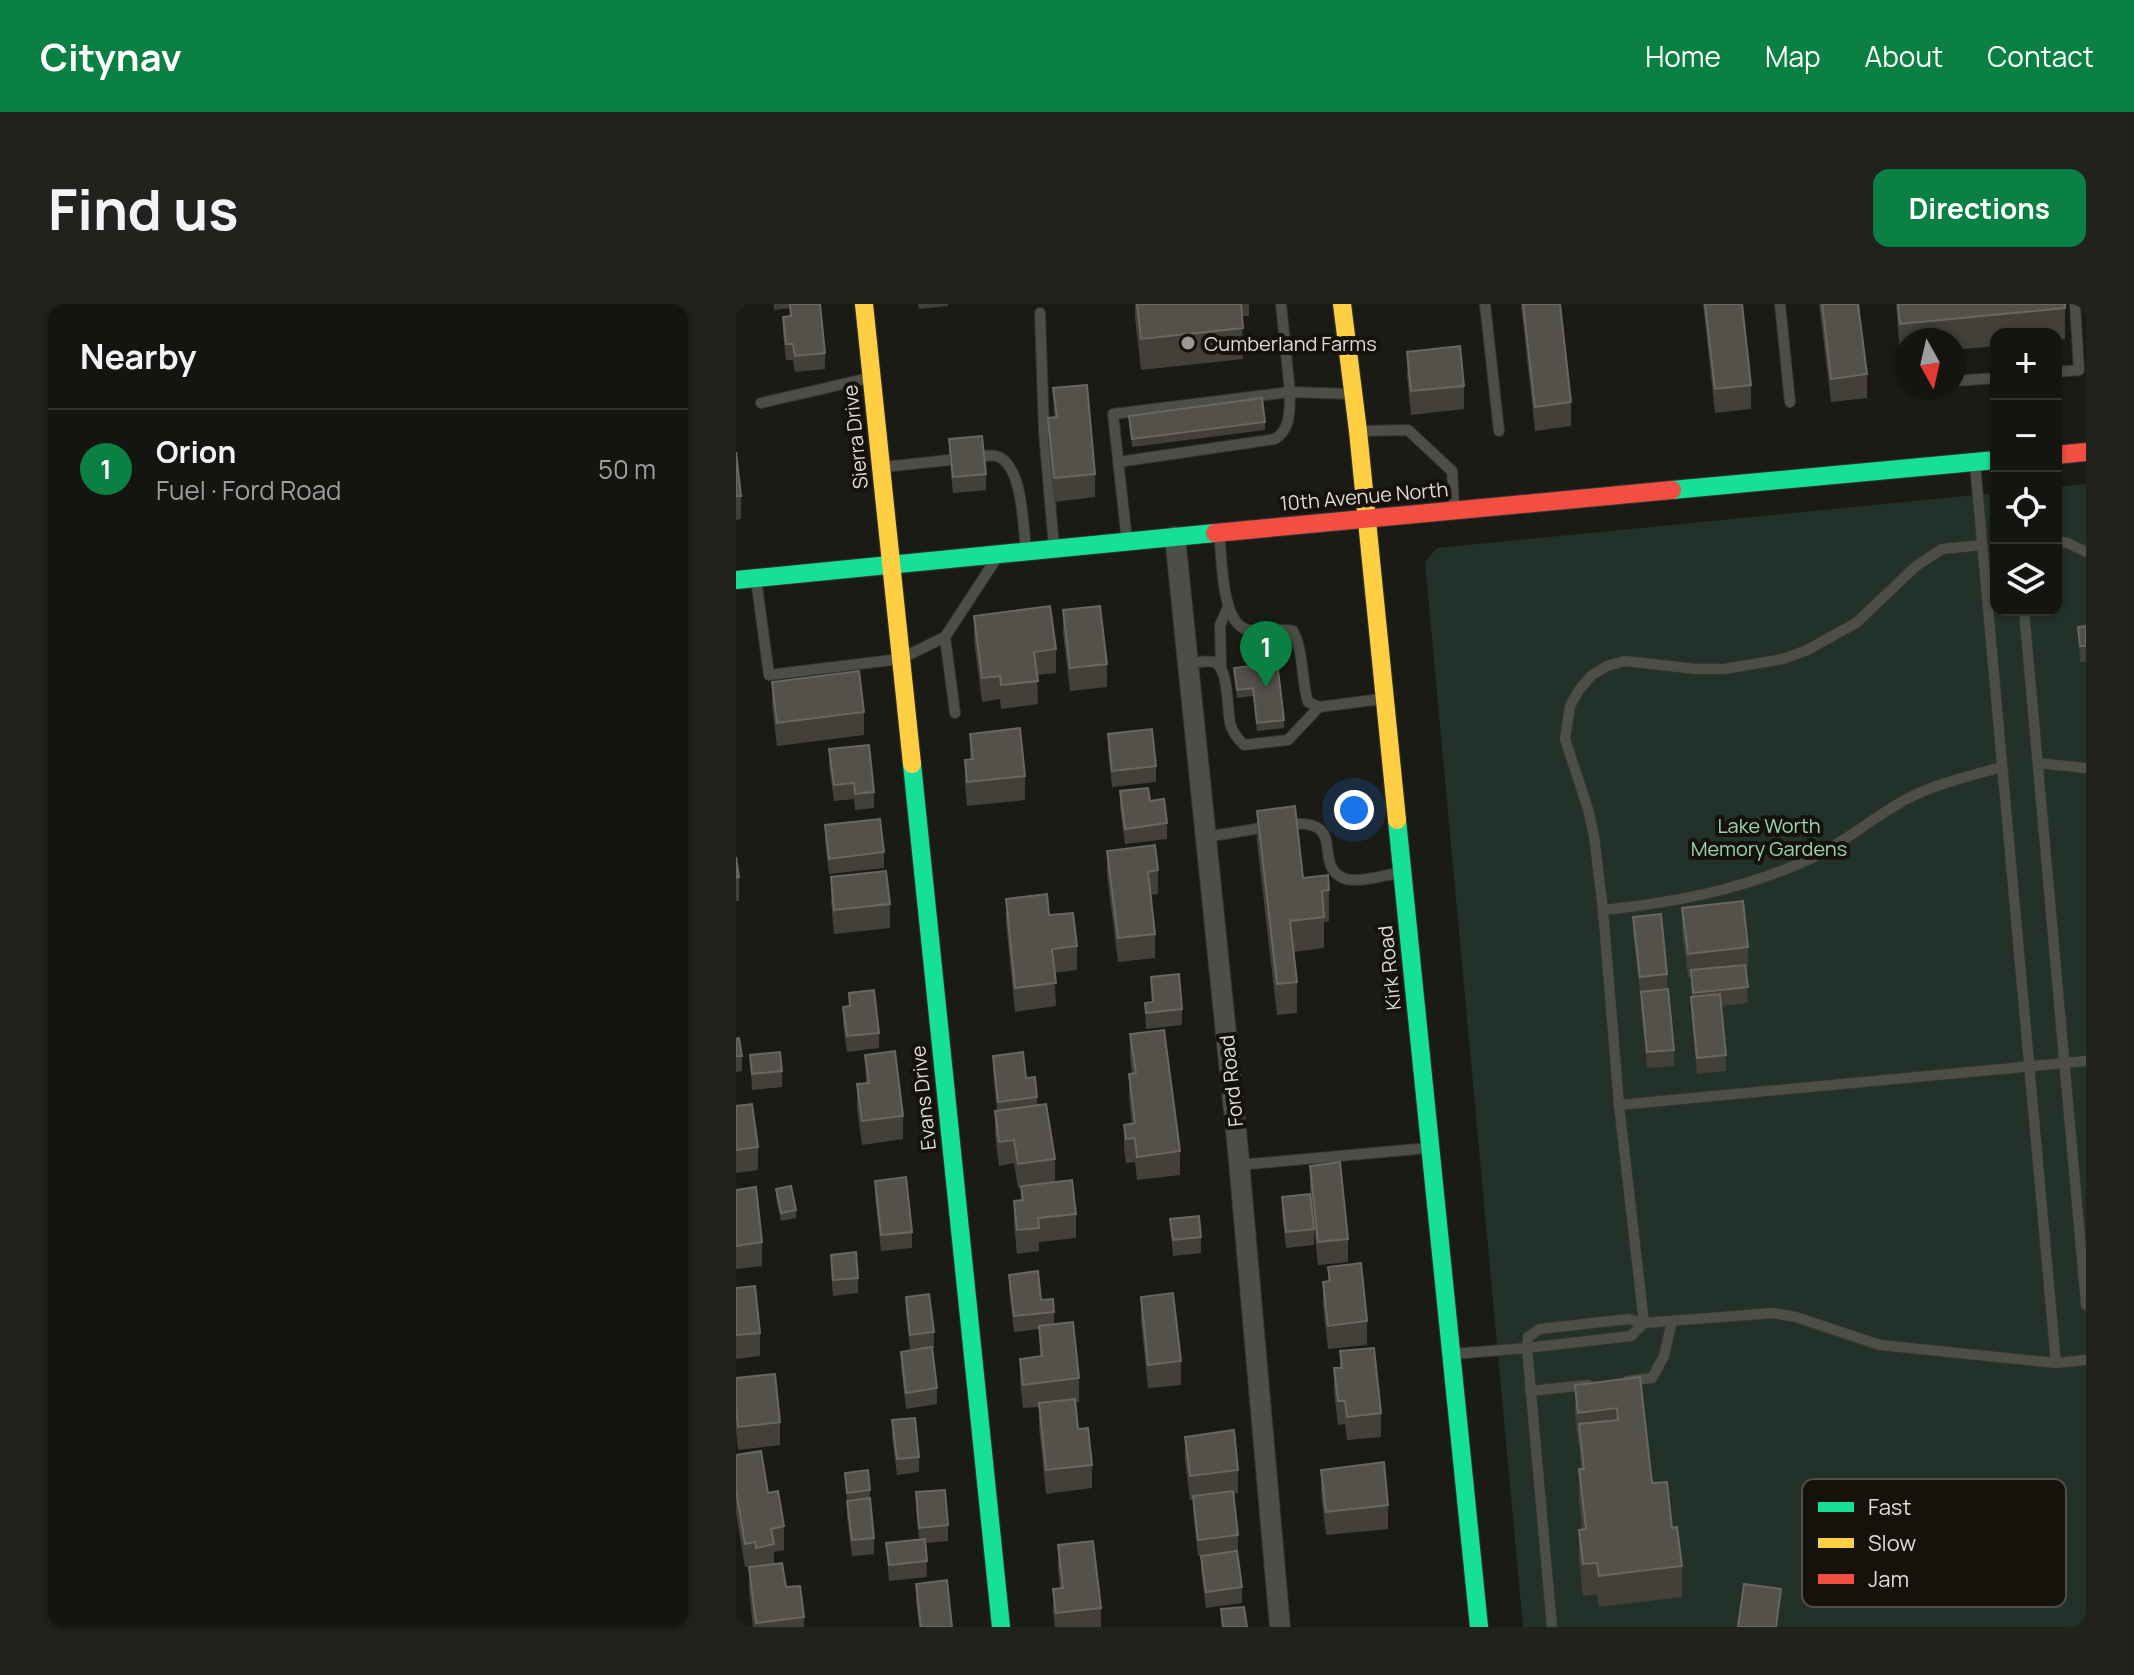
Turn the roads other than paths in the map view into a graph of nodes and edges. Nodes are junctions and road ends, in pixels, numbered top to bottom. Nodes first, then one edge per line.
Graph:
1 (864, 304) edge
2 (1281, 304) edge
3 (1342, 304) edge
4 (1485, 304) edge
5 (1780, 304) edge
6 (2075, 304) edge
7 (1040, 313) dead end
8 (2062, 371) edge
9 (871, 378) junction
10 (1990, 378) edge
11 (1966, 380) edge
12 (1290, 392) junction
13 (1352, 394) junction
14 (1790, 402) dead end
15 (761, 403) dead end
16 (1358, 431) junction
17 (1499, 431) dead end
18 (2086, 452) edge
19 (2062, 454) edge
20 (983, 456) edge
21 (949, 460) edge
22 (1990, 461) edge
23 (1118, 462) junction
24 (1974, 462) junction
25 (880, 467) junction
26 (1454, 510) junction
27 (1365, 518) junction
28 (1219, 532) junction
29 (1175, 537) junction
30 (1127, 541) junction
31 (2062, 543) edge
32 (1982, 545) junction
33 (1054, 549) junction
34 (1026, 551) junction
35 (2086, 552) edge
36 (999, 554) junction
37 (890, 565) junction
38 (756, 578) junction
39 (736, 580) edge
40 (1228, 607) junction
41 (2025, 616) edge
42 (945, 637) junction
43 (900, 659) junction
44 (1188, 663) junction
45 (1221, 666) junction
46 (1383, 699) junction
47 (1319, 707) junction
48 (955, 713) dead end
49 (2038, 763) junction
50 (2002, 767) junction
51 (2086, 768) edge
52 (1206, 837) junction
53 (1401, 873) junction
54 (1603, 910) junction
55 (2086, 1061) edge
56 (2064, 1064) junction
57 (2029, 1067) junction
58 (1619, 1105) junction
59 (1430, 1148) junction
60 (1239, 1165) junction
61 (2086, 1305) edge
62 (1672, 1321) junction
63 (1644, 1323) junction
64 (1527, 1348) junction
65 (1451, 1354) junction
66 (2086, 1360) edge
67 (2056, 1363) junction
68 (1622, 1381) edge
69 (1606, 1383) edge
70 (1530, 1391) junction
71 (1001, 1627) edge
72 (1280, 1627) edge
73 (1479, 1627) edge
74 (1552, 1627) edge

1 - 9 street, Sierra Drive
2 - 12 lane
3 - 13 street, Kirk Road
4 - 17 lane
5 - 14 lane
6 - 8 lane
7 - 33 lane
9 - 15 lane
9 - 25 street, Sierra Drive
10 - 11 lane
12 - 13 lane
12 - 23 lane
12 - 23 lane
13 - 16 street, Kirk Road
16 - 26 lane
16 - 27 street, Kirk Road
18 - 19 street
20 - 34 lane
21 - 25 lane
22 - 24 street, 10th Avenue North
23 - 30 lane
24 - 26 street, 10th Avenue North
24 - 32 lane
25 - 37 street, Sierra Drive
26 - 27 street, 10th Avenue North
27 - 28 street, 10th Avenue North
27 - 46 street, Kirk Road
28 - 29 street, 10th Avenue North
28 - 40 lane
29 - 30 street, 10th Avenue North
29 - 44 street, Ford Road
30 - 33 street, 10th Avenue North
31 - 35 lane
32 - 50 lane
32 - 54 lane
33 - 34 street, 10th Avenue North
34 - 36 street, 10th Avenue North
36 - 37 street, 10th Avenue North
36 - 42 lane
37 - 38 street, 10th Avenue North
37 - 43 street, Evans Drive
38 - 39 street, 10th Avenue North
38 - 43 lane
40 - 45 lane
40 - 47 lane
41 - 49 lane
42 - 43 lane
42 - 48 lane
43 - 71 street, Evans Drive
44 - 45 lane
44 - 52 street, Ford Road
45 - 47 lane
46 - 47 lane
46 - 53 street, Kirk Road
49 - 51 lane
49 - 56 lane
50 - 54 lane
50 - 57 lane
52 - 53 lane
52 - 60 street, Ford Road
53 - 59 street, Kirk Road
54 - 58 lane
55 - 56 lane
56 - 57 lane
56 - 61 lane
57 - 58 lane
57 - 67 lane
58 - 63 lane
59 - 60 lane
59 - 65 street, Kirk Road
60 - 72 street, Ford Road
62 - 63 lane
62 - 67 lane
62 - 68 lane
63 - 64 lane
63 - 64 lane
64 - 65 lane
64 - 70 lane
65 - 73 street, Kirk Road
66 - 67 lane
69 - 70 lane
70 - 74 lane

